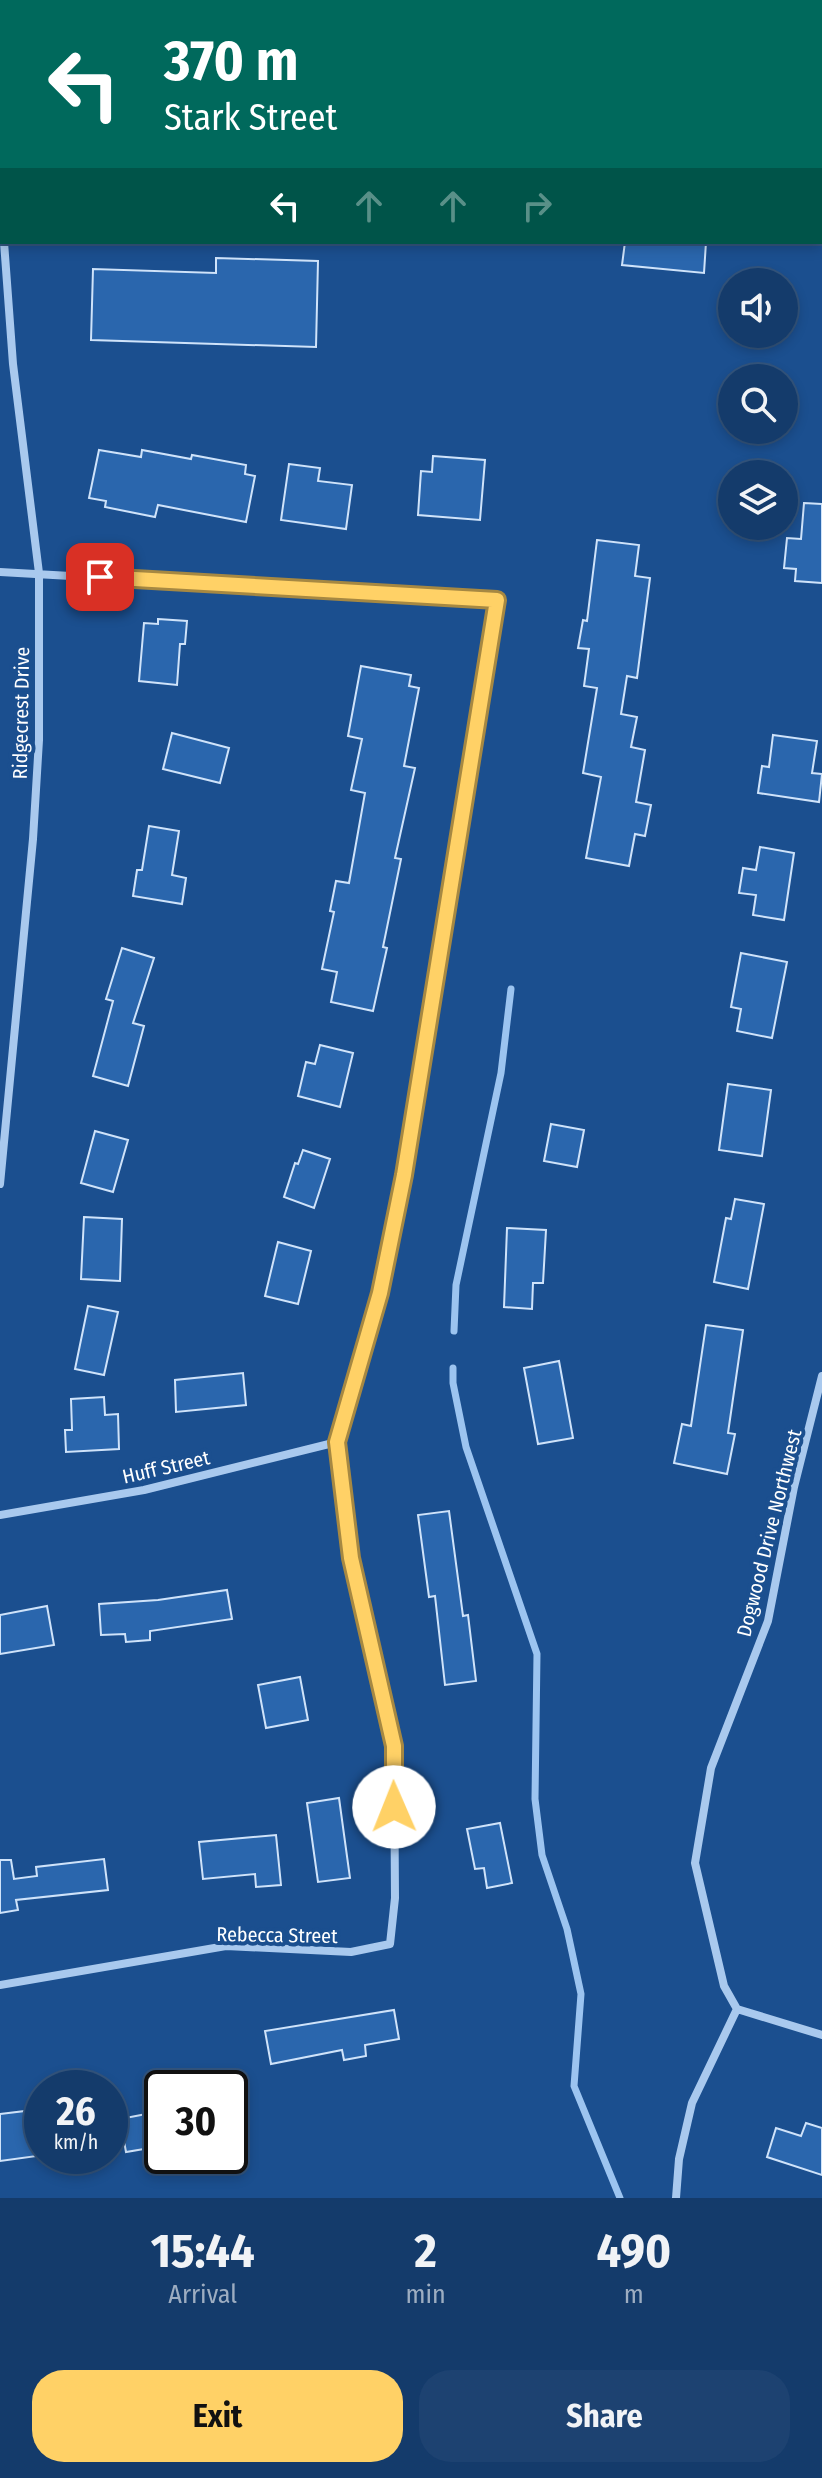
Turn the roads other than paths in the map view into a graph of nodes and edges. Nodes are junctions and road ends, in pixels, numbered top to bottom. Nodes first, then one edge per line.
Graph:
1 (4, 244) edge
2 (0, 572) edge
3 (39, 573) junction
4 (13, 1039) junction
5 (0, 1041) edge
6 (0, 1184) edge
7 (822, 1376) edge
8 (337, 1442) junction
9 (0, 1515) edge
10 (0, 1985) edge
11 (737, 2009) junction
12 (822, 2035) edge
13 (676, 2198) edge

1 - 3 street, Ridgecrest Drive
2 - 3 street
3 - 4 street, Ridgecrest Drive
3 - 8 street, Rebecca Street
4 - 5 street
4 - 6 street, Ridgecrest Drive
7 - 11 street, Dogwood Drive Northwest
8 - 9 street, Huff Street
8 - 10 street, Rebecca Street
11 - 12 street
11 - 13 street

